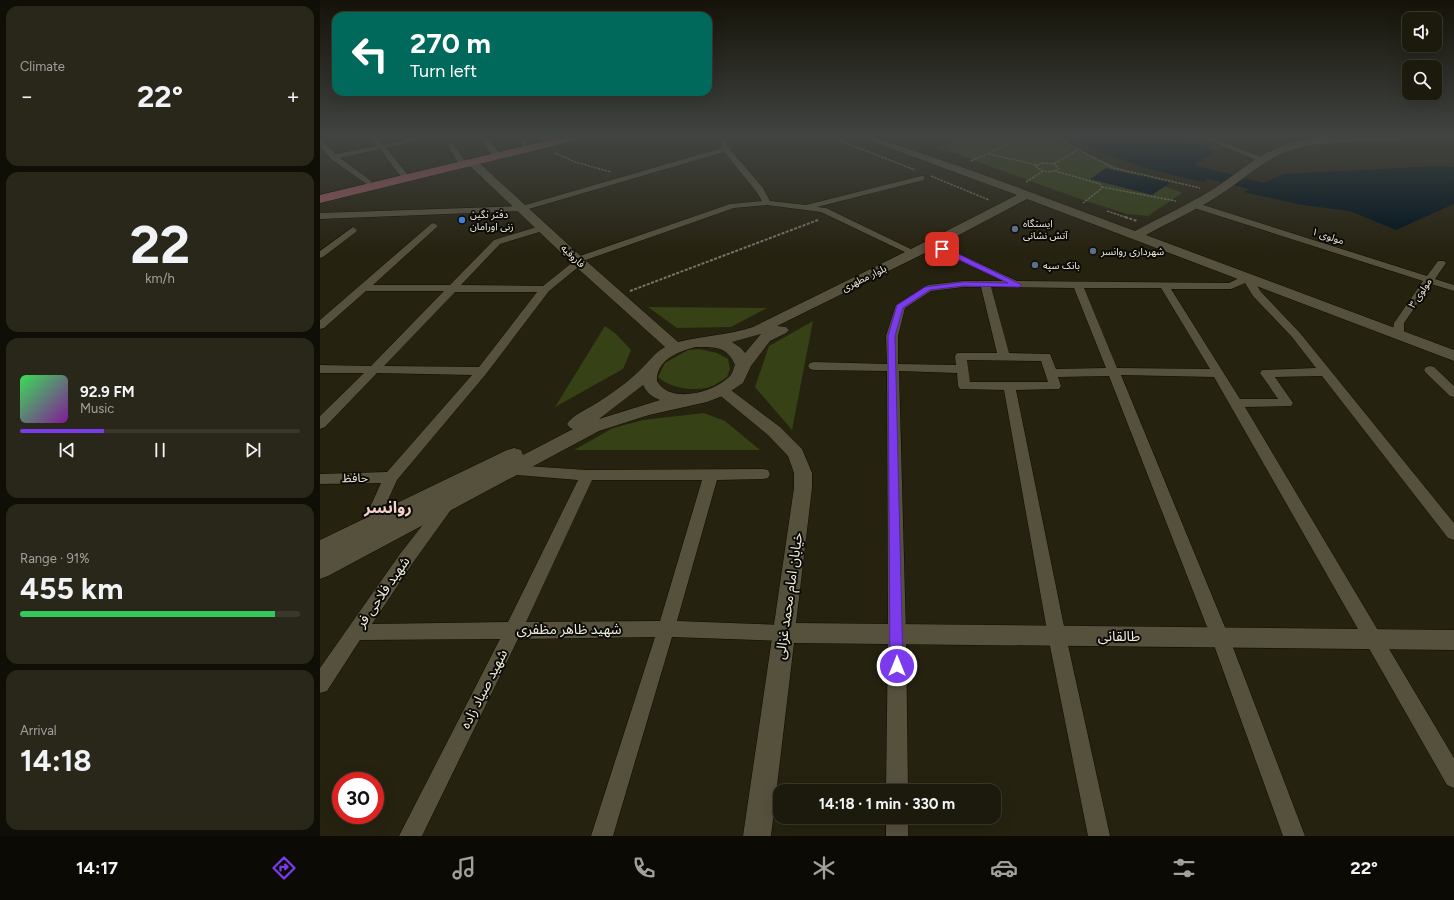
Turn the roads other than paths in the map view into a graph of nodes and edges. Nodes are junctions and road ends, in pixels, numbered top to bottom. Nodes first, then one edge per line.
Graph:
1 (356, 174) edge
2 (404, 174) edge
3 (419, 174) edge
4 (481, 174) edge
5 (638, 174) edge
6 (747, 174) edge
7 (978, 174) edge
8 (1240, 174) edge
9 (921, 178) dead end
10 (368, 183) junction
11 (1028, 193) junction
12 (320, 194) edge
13 (320, 199) edge
14 (767, 203) junction
15 (1193, 205) junction
16 (804, 207) junction
17 (522, 208) junction
18 (320, 216) edge
19 (434, 226) dead end
20 (543, 228) junction
21 (353, 230) dead end
22 (1146, 230) junction
23 (1135, 236) junction
24 (942, 249) junction
25 (914, 253) junction
26 (320, 255) edge
27 (578, 261) junction
28 (1441, 263) dead end
29 (1247, 278) junction
30 (1428, 280) junction
31 (985, 284) junction
32 (1019, 285) junction
33 (1078, 285) junction
34 (1165, 287) junction
35 (364, 288) junction
36 (453, 288) junction
37 (1454, 288) edge
38 (545, 289) junction
39 (320, 326) edge
40 (1398, 329) junction
41 (696, 342) junction
42 (1454, 343) edge
43 (675, 348) junction
44 (1004, 356) junction
45 (1454, 356) edge
46 (743, 365) junction
47 (814, 366) dead end
48 (650, 368) junction
49 (892, 368) junction
50 (320, 369) edge
51 (962, 369) junction
52 (375, 370) junction
53 (1430, 370) dead end
54 (482, 371) junction
55 (1114, 371) junction
56 (1324, 372) junction
57 (1050, 373) junction
58 (1218, 373) junction
59 (1009, 386) junction
60 (722, 390) junction
61 (1454, 393) edge
62 (690, 399) junction
63 (1236, 403) junction
64 (320, 424) edge
65 (511, 470) junction
66 (711, 474) junction
67 (763, 474) dead end
68 (587, 475) junction
69 (391, 477) junction
70 (320, 479) edge
71 (448, 503) junction
72 (370, 525) junction
73 (1454, 534) edge
74 (320, 550) edge
75 (320, 569) edge
76 (514, 629) junction
77 (666, 629) junction
78 (355, 632) junction
79 (784, 633) junction
80 (897, 634) junction
81 (1057, 636) junction
82 (1220, 637) junction
83 (1374, 639) junction
84 (1454, 640) edge
85 (320, 684) edge
86 (1454, 778) edge
87 (897, 784) edge
88 (897, 824) edge
89 (410, 836) edge
90 (602, 836) edge
91 (757, 836) edge
92 (897, 836) edge
93 (1098, 836) edge
94 (1294, 836) edge

1 - 10 street
2 - 10 main road
3 - 13 main road
4 - 17 main road, فاروقیه
5 - 17 street
6 - 14 street
7 - 11 main road
8 - 15 main road
9 - 16 street
10 - 12 main road
11 - 22 main road
11 - 23 main road
11 - 24 main road, بلوار مطهری
11 - 25 main road, بلوار مطهری
14 - 16 street
14 - 27 street
15 - 22 main road
15 - 30 street, مولوی ۱
16 - 25 street
17 - 18 street
17 - 20 main road, فاروقیه
19 - 35 street
20 - 27 main road, فاروقیه
20 - 36 street
21 - 26 street
22 - 23 main road
22 - 40 main road
23 - 29 main road
24 - 32 street
24 - 46 main road, بلوار مطهری
25 - 41 main road, بلوار مطهری
27 - 38 street
27 - 43 main road, فاروقیه
28 - 30 street, مولوی ۳
29 - 34 street
29 - 40 main road
29 - 56 street
30 - 37 street, مولوی ۱
30 - 40 street, مولوی ۳
31 - 32 street
31 - 44 street
31 - 49 street
32 - 33 street
33 - 34 street
33 - 55 street
34 - 58 street
35 - 36 street
35 - 39 street
36 - 38 street
36 - 52 street
38 - 54 street
40 - 42 main road
40 - 45 main road
41 - 43 main road
41 - 46 main road
43 - 48 main road
44 - 51 street
44 - 57 street
46 - 60 main road
47 - 49 street
48 - 62 main road
48 - 72 main road
49 - 51 street
49 - 80 street
50 - 52 street
51 - 59 street
52 - 54 street
52 - 64 street
53 - 61 street
54 - 69 street
55 - 57 street
55 - 58 street
55 - 82 street
56 - 63 street
56 - 73 street
57 - 59 street
58 - 63 street
59 - 81 street
60 - 62 main road
60 - 79 street, خیابان امام محمد غزالی
62 - 65 main road
63 - 83 street
65 - 68 street
65 - 71 main road
66 - 67 street
66 - 68 street
66 - 77 street
68 - 76 street, شهید صیاد زاده
69 - 70 street, حافظ
69 - 72 street
71 - 75 main road
71 - 78 street, شهید فلاحی فر
72 - 74 main road
76 - 77 street, شهید ظاهر مظفری
76 - 78 street, شهید ظاهر مظفری
76 - 89 street, شهید صیاد زاده
77 - 79 street, شهید ظاهر مظفری
77 - 90 street
78 - 85 street, شهید فلاحی فر
79 - 80 street, طالقانی
79 - 91 street, خیابان امام محمد غزالی
80 - 81 street, طالقانی
80 - 87 street
81 - 82 street, طالقانی
81 - 93 street
82 - 83 street, طالقانی
82 - 94 street
83 - 84 street, طالقانی
83 - 86 street
88 - 92 street

